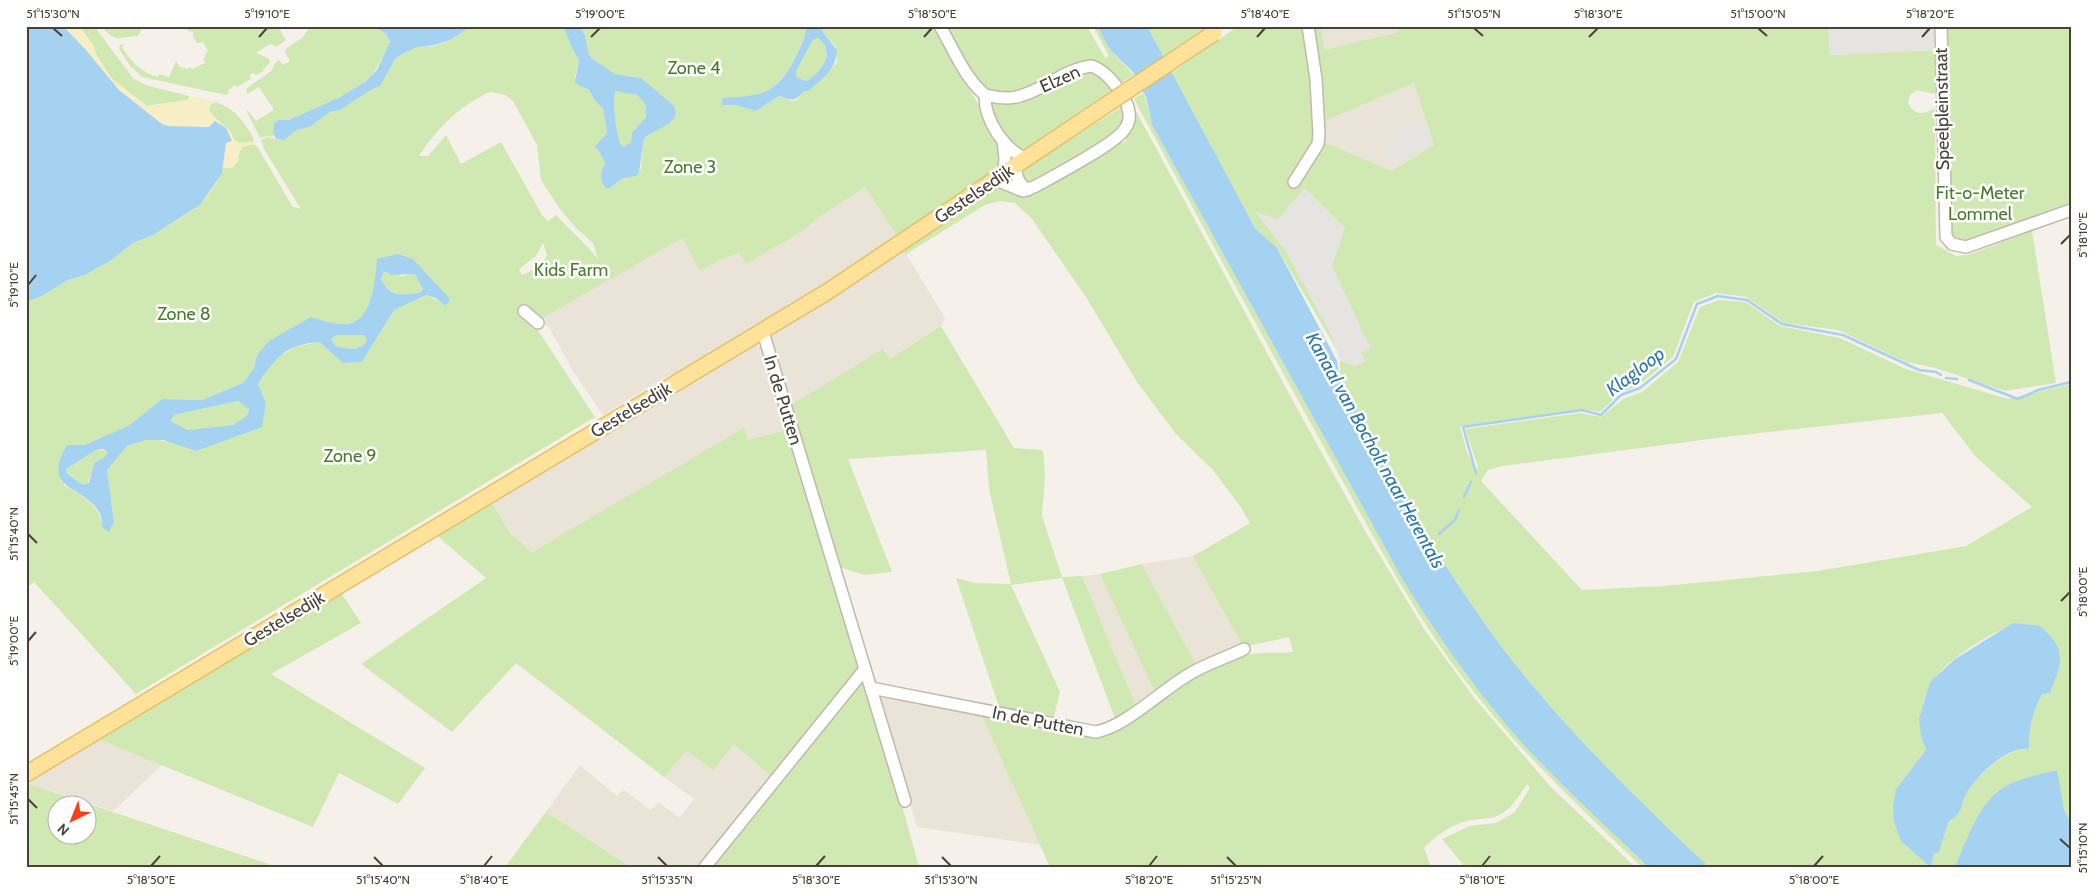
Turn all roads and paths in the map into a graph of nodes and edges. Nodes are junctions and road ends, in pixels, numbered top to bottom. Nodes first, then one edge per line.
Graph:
1 (940, 26) edge
2 (1308, 26) edge
3 (1940, 26) edge
4 (1219, 30) edge
5 (985, 95) junction
6 (1003, 141) junction
7 (1010, 170) junction
8 (1294, 182) dead end
9 (1028, 190) junction
10 (2071, 210) edge
11 (524, 311) dead end
12 (538, 323) dead end
13 (762, 332) junction
14 (1244, 649) dead end
15 (865, 669) junction
16 (871, 688) junction
17 (26, 774) edge
18 (904, 801) dead end
19 (705, 867) edge

1 - 5 street
2 - 8 street
3 - 10 street, Speelpleinstraat
4 - 7 main road, Gestelsedijk, bridge
5 - 6 street
5 - 9 street, Elzen
6 - 7 street
6 - 7 street
7 - 9 street
7 - 9 street
7 - 13 main road, Gestelsedijk
11 - 12 street
13 - 15 street, In de Putten
13 - 17 main road, Gestelsedijk
14 - 16 street, In de Putten
15 - 16 street, In de Putten
15 - 19 street
16 - 18 street, In de Putten

